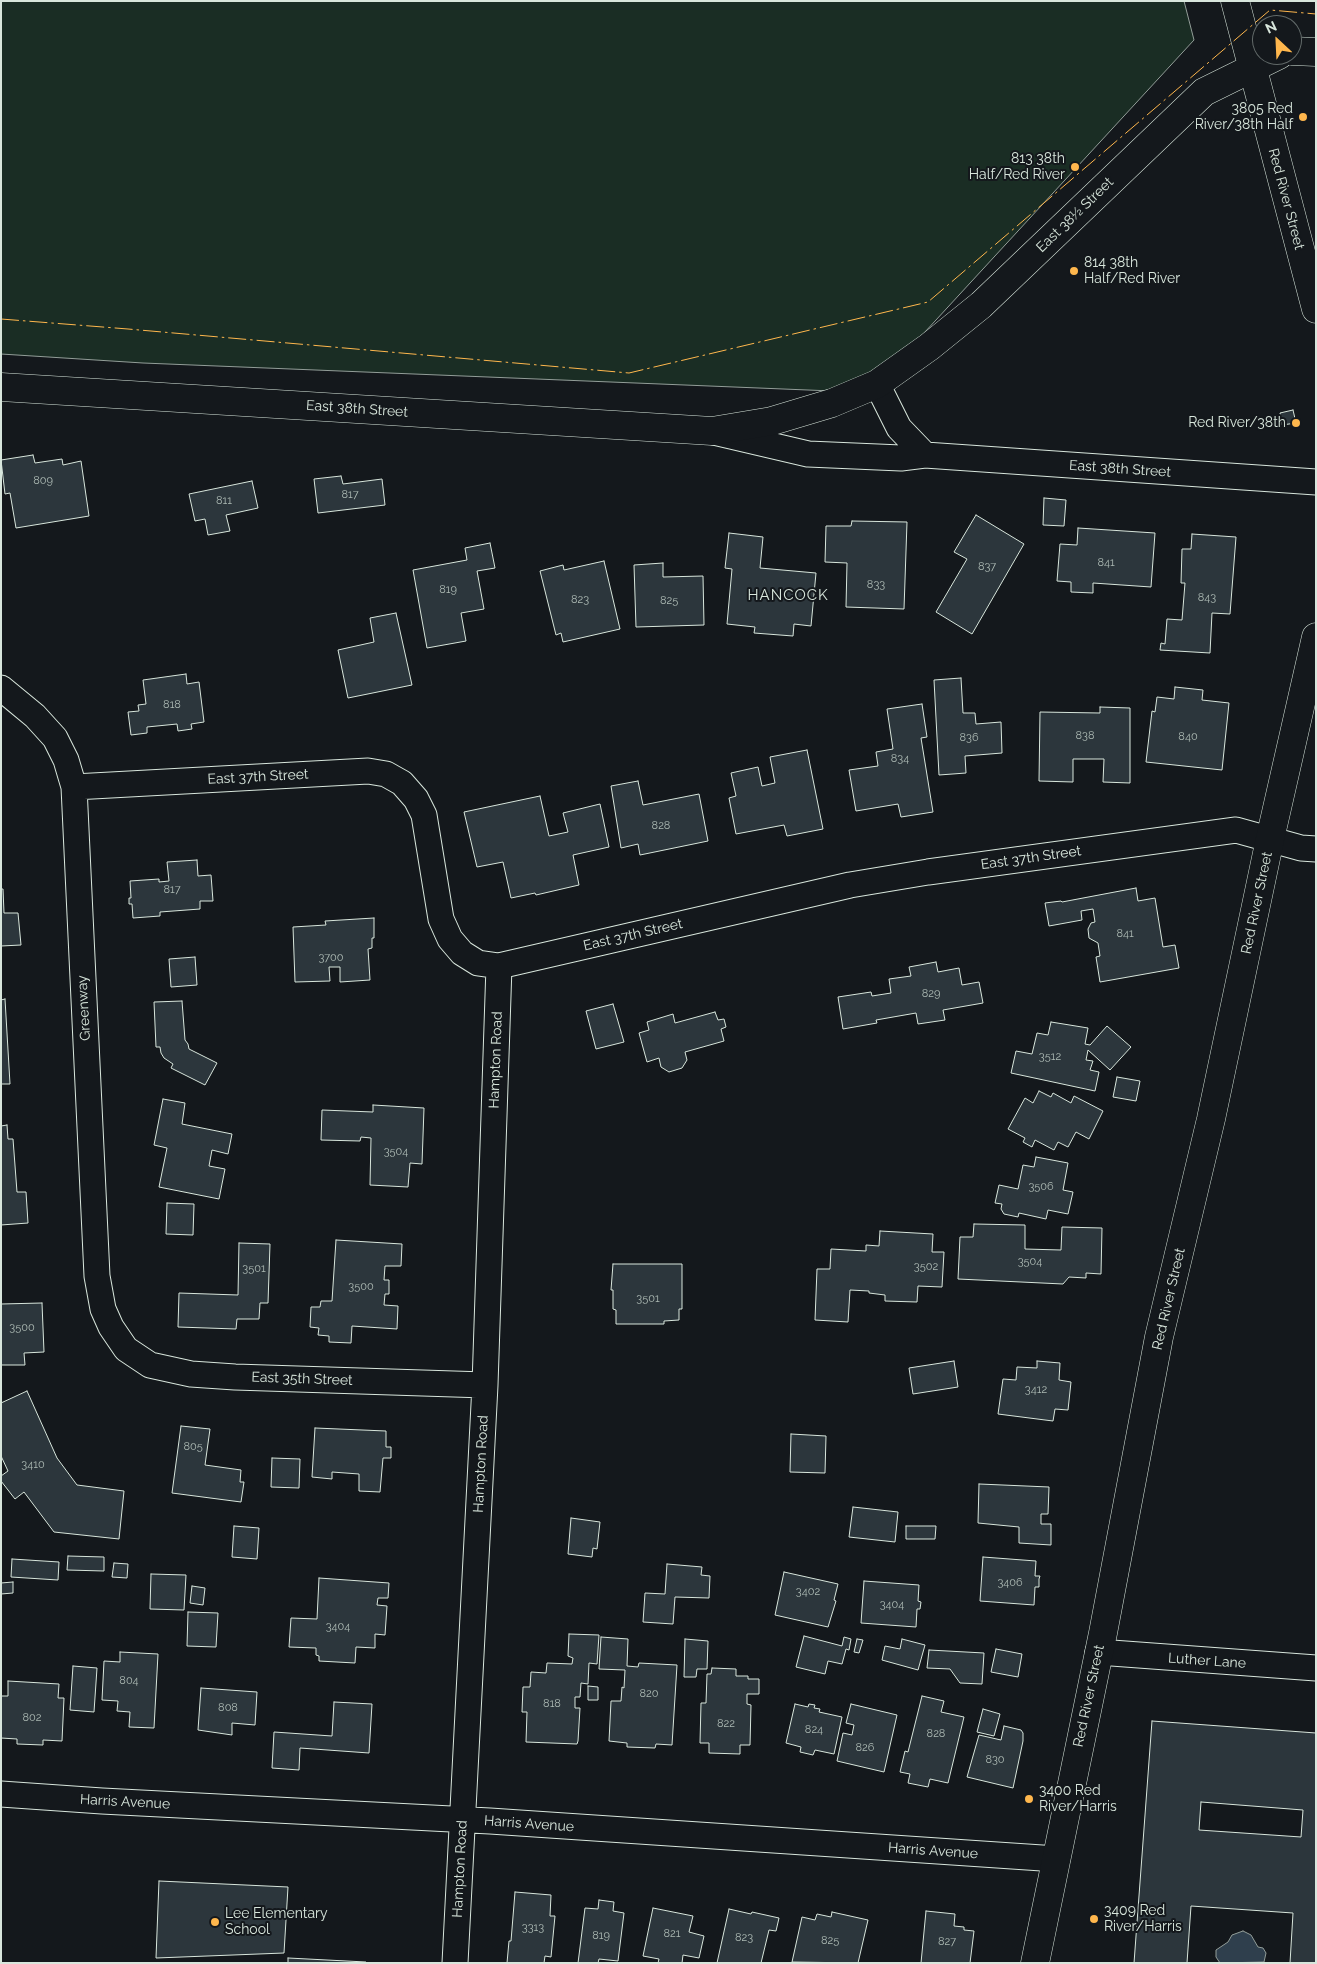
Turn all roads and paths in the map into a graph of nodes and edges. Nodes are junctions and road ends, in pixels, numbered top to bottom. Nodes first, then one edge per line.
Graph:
1 (1235, 1) edge
2 (1302, 51) edge
3 (1316, 52) edge
4 (1258, 65) edge
5 (1252, 68) junction
6 (1316, 309) edge
7 (877, 384) junction
8 (1, 387) edge
9 (712, 431) junction
10 (925, 455) junction
11 (1316, 482) edge
12 (1316, 637) edge
13 (1, 688) edge
14 (74, 787) junction
15 (1270, 839) junction
16 (1316, 849) edge
17 (499, 966) junction
18 (126, 1349) joint
19 (485, 1385) junction
20 (1098, 1652) junction
21 (1316, 1668) edge
22 (1, 1794) edge
23 (463, 1820) junction
24 (1057, 1859) junction
25 (455, 1963) edge
26 (1035, 1963) edge

1 - 5 main road, Red River Street
2 - 3 main road
4 - 5 main road, East 38½ Street
5 - 6 main road, Red River Street
5 - 7 main road, East 38½ Street
7 - 9 main road, East 38th Street
7 - 10 street
8 - 9 main road, East 38th Street
9 - 10 street, East 38th Street
10 - 11 street, East 38th Street
12 - 15 main road, Red River Street
13 - 14 street, Greenway
14 - 17 street, East 37th Street
14 - 18 street, Greenway
15 - 16 street, East 37th Street
15 - 17 street, East 37th Street
15 - 20 main road, Red River Street
17 - 19 street, Hampton Road
18 - 19 street, East 35th Street
19 - 23 street, Hampton Road
20 - 21 street, Luther Lane
20 - 24 main road, Red River Street
22 - 23 street, Harris Avenue
23 - 24 street, Harris Avenue
23 - 25 street, Hampton Road
24 - 26 main road, Red River Street

